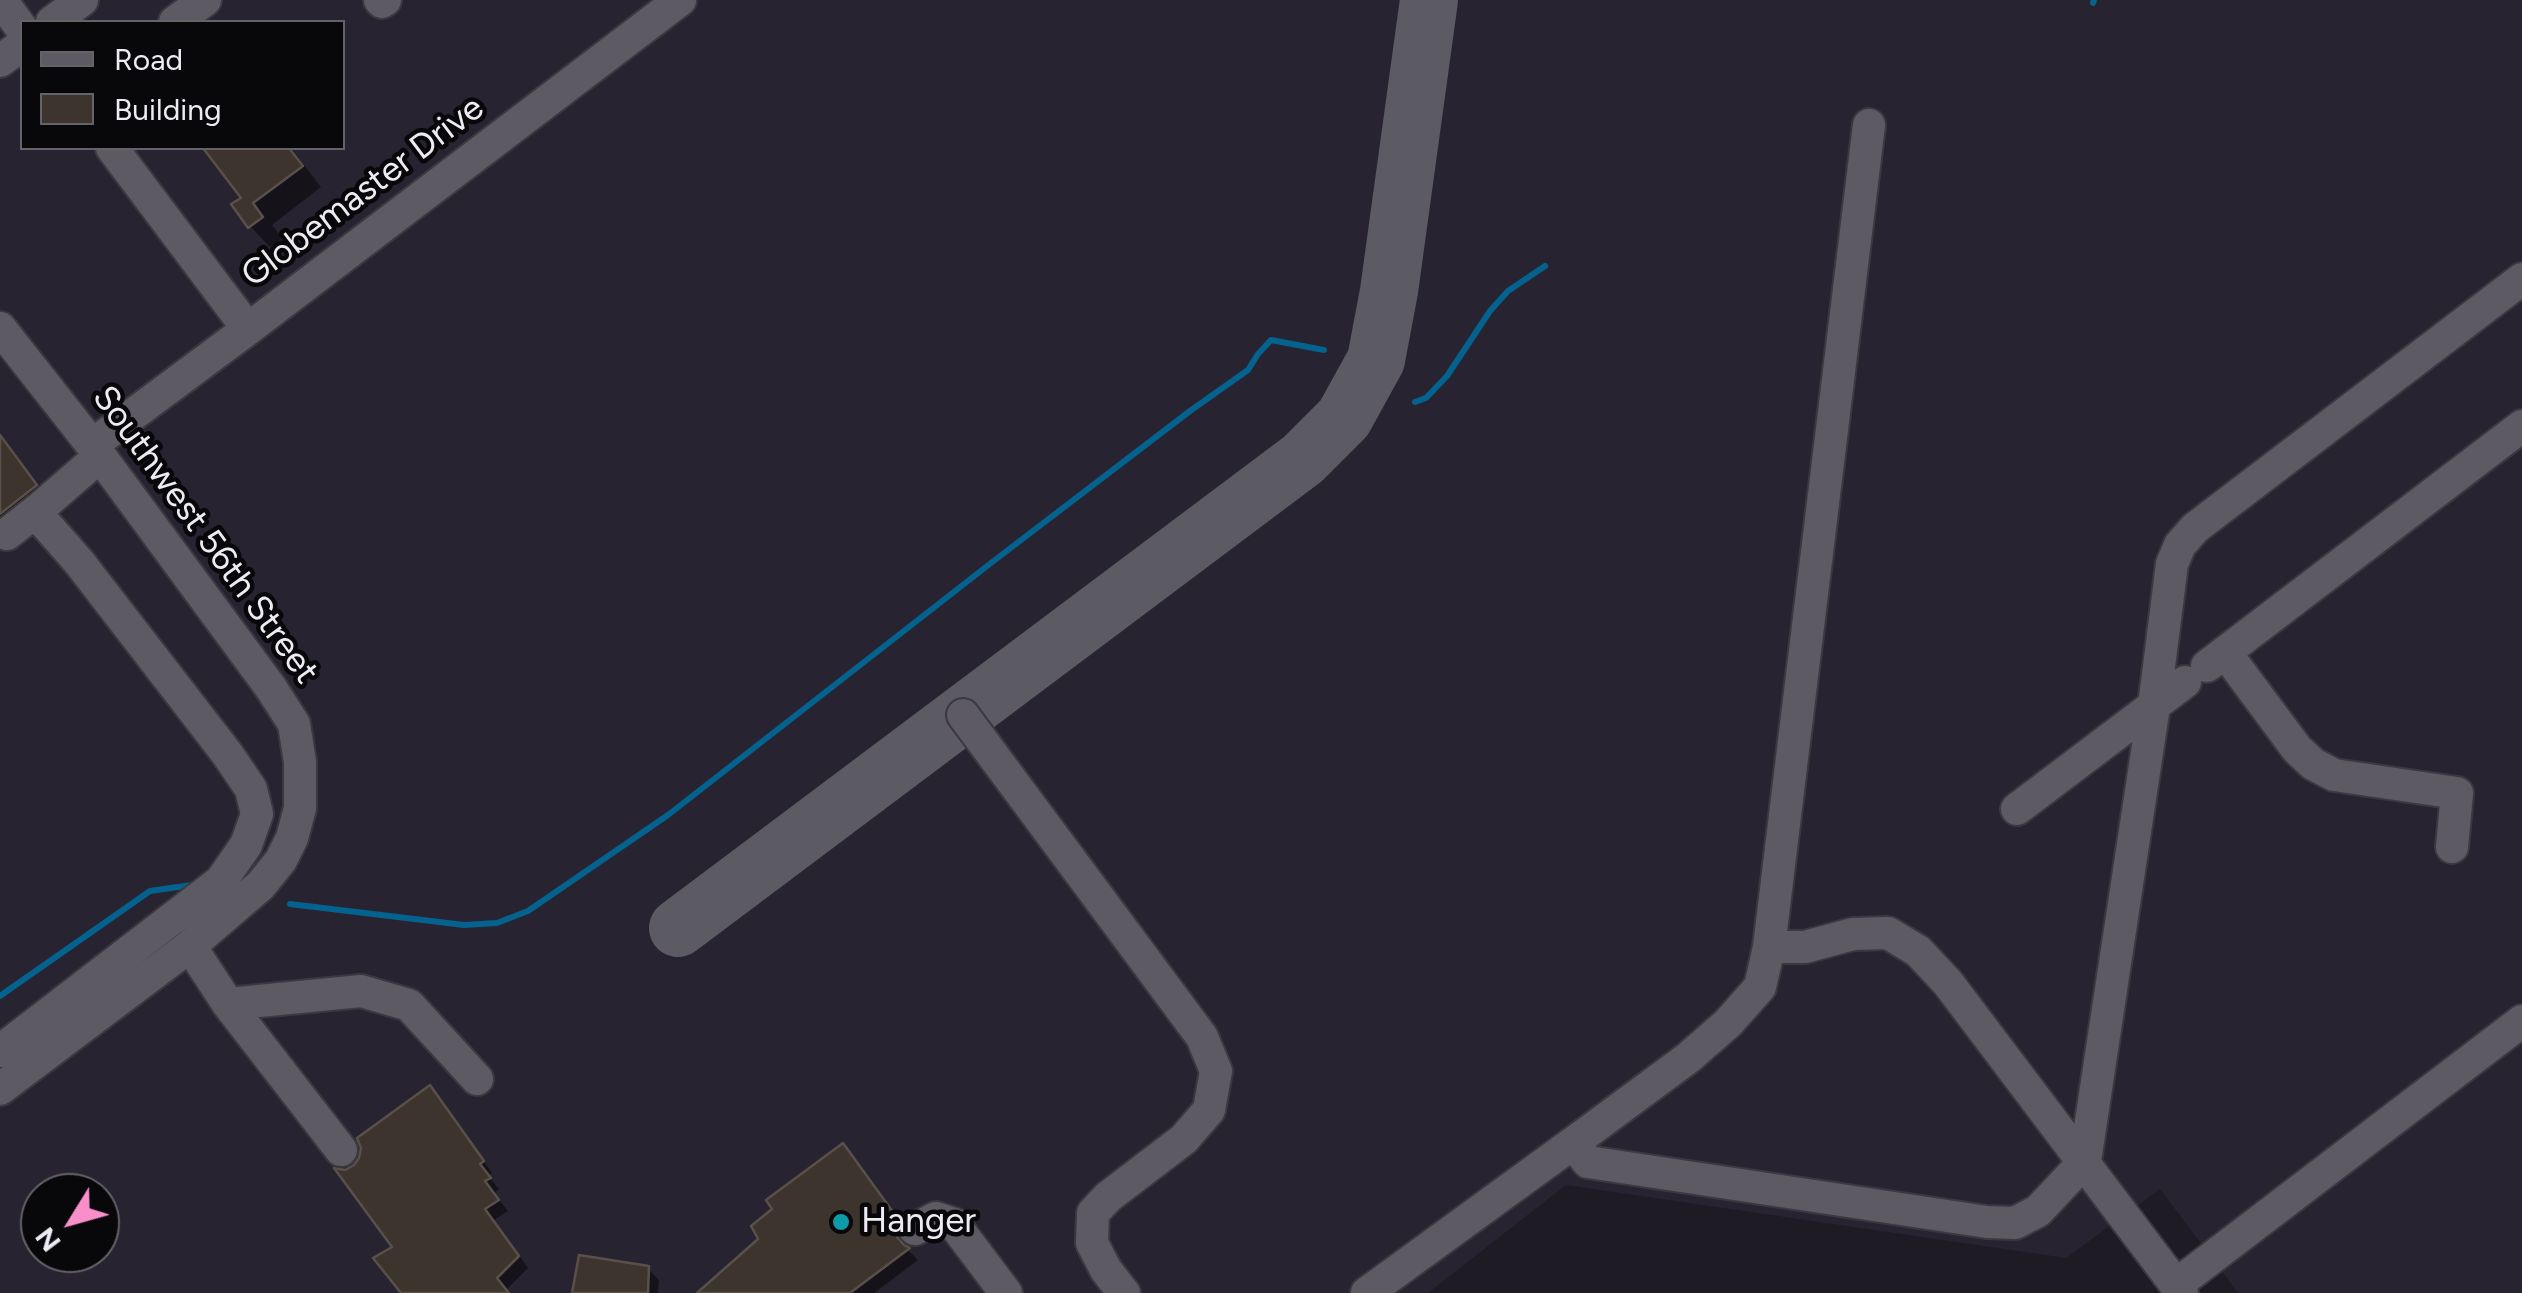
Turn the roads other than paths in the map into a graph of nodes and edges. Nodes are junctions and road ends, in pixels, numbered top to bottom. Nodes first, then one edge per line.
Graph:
1 (1, 0) edge
2 (82, 0) edge
3 (205, 0) edge
4 (680, 0) edge
5 (55, 20) edge
6 (179, 20) edge
7 (20, 26) edge
8 (20, 47) edge
9 (0, 62) edge
10 (1869, 126) dead end
11 (114, 150) edge
12 (2522, 279) edge
13 (0, 328) edge
14 (248, 329) junction
15 (2522, 426) edge
16 (96, 450) junction
17 (34, 512) junction
18 (7, 534) dead end
19 (2206, 667) junction
20 (2154, 706) junction
21 (963, 716) dead end
22 (2017, 809) dead end
23 (2452, 846) dead end
24 (190, 946) junction
25 (1769, 947) junction
26 (228, 1004) junction
27 (2522, 1021) edge
28 (0, 1050) edge
29 (477, 1079) dead end
30 (0, 1089) edge
31 (1573, 1144) junction
32 (341, 1150) dead end
33 (2084, 1161) junction
34 (914, 1228) dead end
35 (2179, 1289) edge
36 (1006, 1293) edge
37 (1124, 1293) edge
38 (1367, 1293) edge

1 - 7 street
2 - 5 street
3 - 6 street
4 - 14 street, Globemaster Drive
8 - 9 street
10 - 25 street
11 - 14 street
12 - 20 street
13 - 16 street, Southwest 56th Street
14 - 16 street, Globemaster Drive
15 - 19 street
16 - 17 street, Globemaster Drive
16 - 24 street, Southwest 56th Street
17 - 18 street, Globemaster Drive
17 - 28 street
19 - 20 street
19 - 23 street
20 - 22 street
20 - 33 street
21 - 37 street
24 - 26 street
24 - 30 street, Southwest 56th Street
25 - 31 street
25 - 33 street
26 - 29 street
26 - 32 street
27 - 35 street
31 - 33 street
31 - 38 street
33 - 35 street
34 - 36 street

